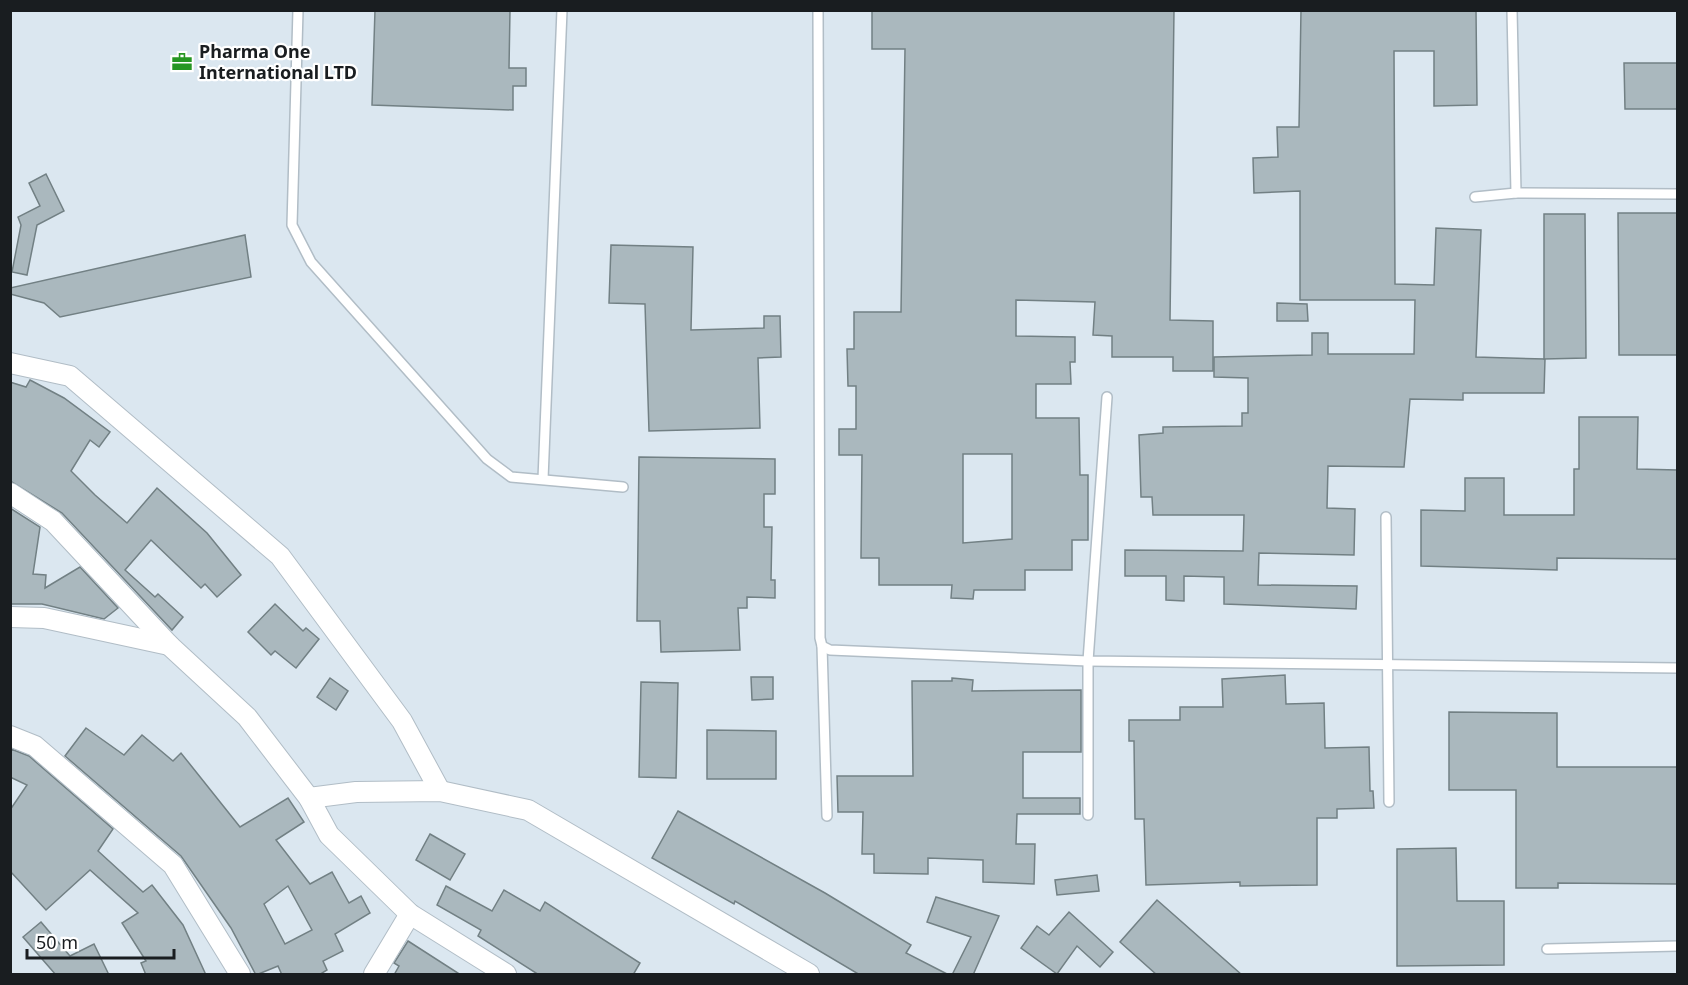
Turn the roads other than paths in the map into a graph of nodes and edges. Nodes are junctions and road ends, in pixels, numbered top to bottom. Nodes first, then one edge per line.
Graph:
1 (298, 10) edge
2 (562, 10) edge
3 (818, 10) edge
4 (1512, 10) edge
5 (1516, 194) junction
6 (1677, 194) edge
7 (1475, 197) dead end
8 (10, 363) edge
9 (1107, 397) dead end
10 (543, 479) junction
11 (623, 487) dead end
12 (10, 494) edge
13 (1386, 517) dead end
14 (10, 617) edge
15 (169, 645) junction
16 (822, 646) junction
17 (1088, 661) junction
18 (1388, 665) junction
19 (1677, 668) edge
20 (10, 735) edge
21 (440, 791) junction
22 (309, 798) junction
23 (1389, 802) dead end
24 (1088, 815) dead end
25 (827, 816) dead end
26 (410, 914) junction
27 (1677, 946) edge
28 (1547, 949) dead end
29 (240, 975) edge
30 (374, 975) edge
31 (506, 975) edge
32 (808, 975) edge

1 - 10 lane
2 - 10 lane
3 - 16 lane
4 - 5 lane
5 - 6 lane
5 - 7 lane
8 - 21 street
9 - 17 lane
10 - 11 lane
12 - 15 street
13 - 18 lane
14 - 15 street
15 - 22 street
16 - 17 lane
16 - 25 lane
17 - 18 lane
17 - 24 lane
18 - 19 lane
18 - 23 lane
20 - 29 street
21 - 22 street
21 - 32 street
22 - 26 street
26 - 30 street
26 - 31 street
27 - 28 lane

